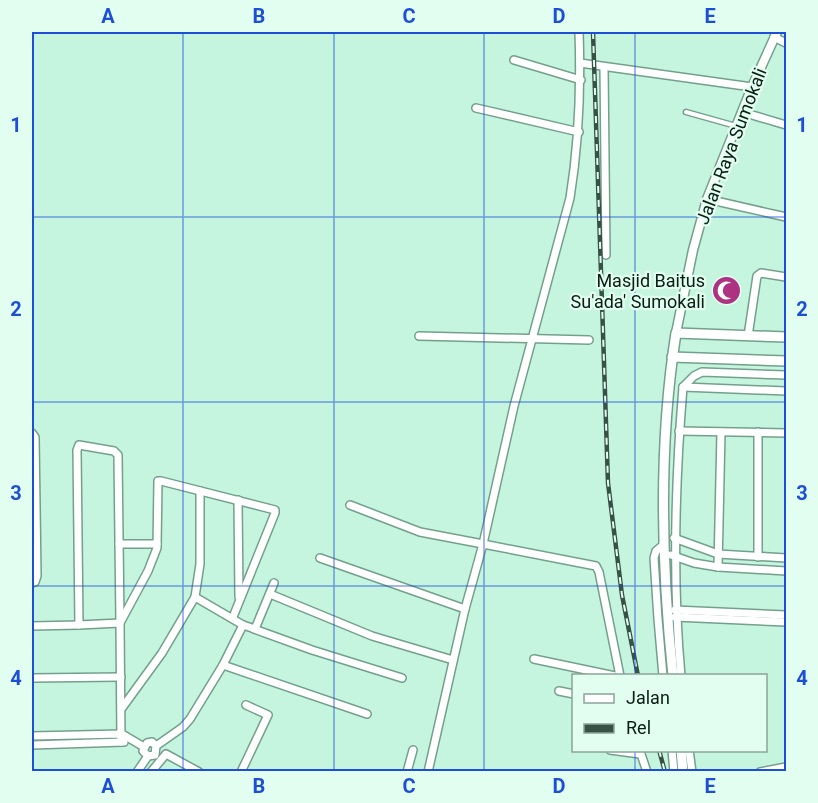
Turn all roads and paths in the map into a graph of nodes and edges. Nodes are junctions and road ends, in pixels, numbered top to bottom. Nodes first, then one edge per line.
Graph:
1 (579, 32) edge
2 (776, 34) edge
3 (786, 43) edge
4 (514, 60) dead end
5 (580, 63) junction
6 (604, 66) junction
7 (581, 80) junction
8 (752, 87) junction
9 (476, 108) dead end
10 (686, 112) dead end
11 (742, 112) junction
12 (786, 125) edge
13 (736, 126) junction
14 (579, 132) junction
15 (707, 199) junction
16 (786, 217) edge
17 (606, 255) dead end
18 (786, 277) edge
19 (676, 333) junction
20 (419, 336) dead end
21 (748, 336) junction
22 (786, 336) edge
23 (534, 338) junction
24 (589, 340) dead end
25 (672, 357) junction
26 (786, 361) edge
27 (786, 375) edge
28 (683, 387) junction
29 (786, 391) edge
30 (669, 396) junction
31 (682, 397) junction
32 (679, 431) junction
33 (721, 432) junction
34 (758, 432) junction
35 (32, 433) edge
36 (786, 433) edge
37 (200, 491) junction
38 (238, 500) junction
39 (350, 505) dead end
40 (674, 538) junction
41 (119, 544) junction
42 (157, 544) junction
43 (483, 544) junction
44 (663, 553) junction
45 (718, 554) junction
46 (675, 556) junction
47 (758, 557) junction
48 (320, 558) dead end
49 (786, 558) edge
50 (718, 567) junction
51 (786, 571) edge
52 (32, 583) edge
53 (274, 584) dead end
54 (270, 594) junction
55 (195, 597) junction
56 (238, 602) junction
57 (465, 609) junction
58 (675, 614) junction
59 (786, 615) edge
60 (233, 617) junction
61 (786, 622) edge
62 (120, 623) junction
63 (243, 624) junction
64 (79, 625) junction
65 (32, 626) edge
66 (254, 629) junction
67 (534, 659) dead end
68 (453, 660) junction
69 (223, 665) junction
70 (610, 674) edge
71 (620, 674) edge
72 (663, 674) edge
73 (673, 674) edge
74 (681, 674) edge
75 (121, 677) junction
76 (32, 678) edge
77 (402, 678) dead end
78 (559, 691) dead end
79 (572, 694) edge
80 (246, 705) dead end
81 (122, 708) junction
82 (367, 714) dead end
83 (93, 734) junction
84 (122, 734) junction
85 (41, 735) junction
86 (71, 735) junction
87 (32, 736) edge
88 (132, 740) junction
89 (121, 742) junction
90 (93, 743) junction
91 (42, 744) junction
92 (72, 744) junction
93 (32, 745) edge
94 (156, 746) junction
95 (144, 747) junction
96 (413, 750) dead end
97 (640, 752) edge
98 (672, 752) edge
99 (681, 752) edge
100 (689, 752) edge
101 (150, 756) junction
102 (156, 764) junction
103 (786, 767) edge
104 (137, 771) edge
105 (151, 771) edge
106 (199, 771) edge
107 (241, 771) edge
108 (407, 771) edge
109 (428, 771) edge
110 (647, 771) edge
111 (674, 771) edge
112 (683, 771) edge
113 (692, 771) edge
114 (760, 771) edge

1 - 5 street
2 - 3 street
2 - 8 street, Jalan Raya Sumokali
4 - 7 street
5 - 6 street
5 - 7 street
6 - 8 street
6 - 17 street
7 - 14 street
8 - 11 street, Jalan Raya Sumokali
9 - 14 street
10 - 13 lane
11 - 12 street
11 - 13 street, Jalan Raya Sumokali
13 - 15 street, Jalan Raya Sumokali
14 - 23 street
15 - 16 street
15 - 19 street, Jalan Raya Sumokali
18 - 21 street
19 - 21 main road
19 - 25 main road
20 - 23 street
21 - 22 main road
23 - 24 street
23 - 43 street
25 - 26 main road
25 - 30 main road
27 - 28 street
28 - 29 street
28 - 31 street
30 - 31 street
30 - 44 main road
31 - 32 street
32 - 33 street
32 - 40 street
33 - 34 street
33 - 45 street
34 - 36 street
34 - 47 street
35 - 52 street
37 - 38 street
37 - 42 street
37 - 55 street
38 - 56 street
38 - 56 street
39 - 43 street
40 - 45 street
40 - 46 street
41 - 42 street
41 - 62 street
41 - 64 street
42 - 62 street
43 - 57 street
43 - 71 street
44 - 46 street
44 - 72 street
44 - 73 main road
45 - 47 street
45 - 50 street
46 - 50 street
46 - 58 street
47 - 49 street
48 - 57 street
50 - 51 street
53 - 54 street
54 - 66 street
54 - 68 street
55 - 60 street
55 - 81 street
56 - 60 street
57 - 68 street
58 - 59 street
58 - 61 street
58 - 74 street
60 - 63 street
62 - 64 street
62 - 75 street
63 - 66 street
63 - 69 street
64 - 65 street
66 - 77 street
67 - 70 street
68 - 109 street
69 - 82 street
69 - 94 street
75 - 76 street
75 - 81 street
78 - 79 street
80 - 107 street
81 - 84 street
83 - 84 street
83 - 86 street
83 - 90 street
84 - 88 street
84 - 89 street
85 - 86 street
85 - 87 street
85 - 91 street
86 - 92 street
88 - 89 street
88 - 95 street
89 - 90 street
90 - 92 street
91 - 92 street
91 - 93 street
94 - 95 street
94 - 101 street
95 - 101 street
96 - 108 street
97 - 110 street
98 - 111 street
99 - 112 main road
100 - 113 street
101 - 102 street
101 - 104 street
102 - 105 street
102 - 106 street
103 - 114 street

